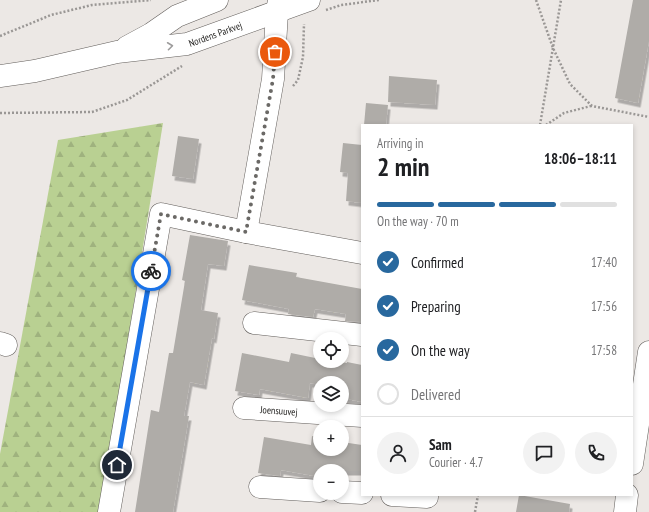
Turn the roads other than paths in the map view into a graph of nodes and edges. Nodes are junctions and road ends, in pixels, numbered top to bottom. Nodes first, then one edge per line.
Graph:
1 (217, 0) edge
2 (309, 0) edge
3 (278, 6) edge
4 (118, 52) junction
5 (0, 76) edge
6 (246, 232) junction
7 (361, 252) edge
8 (254, 323) dead end
9 (361, 335) edge
10 (649, 352) edge
11 (244, 408) dead end
12 (361, 416) edge
13 (633, 457) edge
14 (260, 487) dead end
15 (313, 491) edge
16 (349, 492) edge
17 (361, 493) edge
18 (410, 496) edge
19 (428, 496) edge
20 (627, 496) edge
21 (109, 512) edge
22 (625, 512) edge

1 - 4 street, Nordens Parkvej
2 - 3 street, Nordens Parkvej
4 -> 3 street, Nordens Parkvej
3 - 6 street
4 - 5 street, Nordens Parkvej
6 - 7 street
6 - 21 street
8 - 9 street
10 - 13 street
11 - 12 street, Joensuuvej
14 - 15 street
16 - 17 street
18 - 19 street
20 - 22 street

